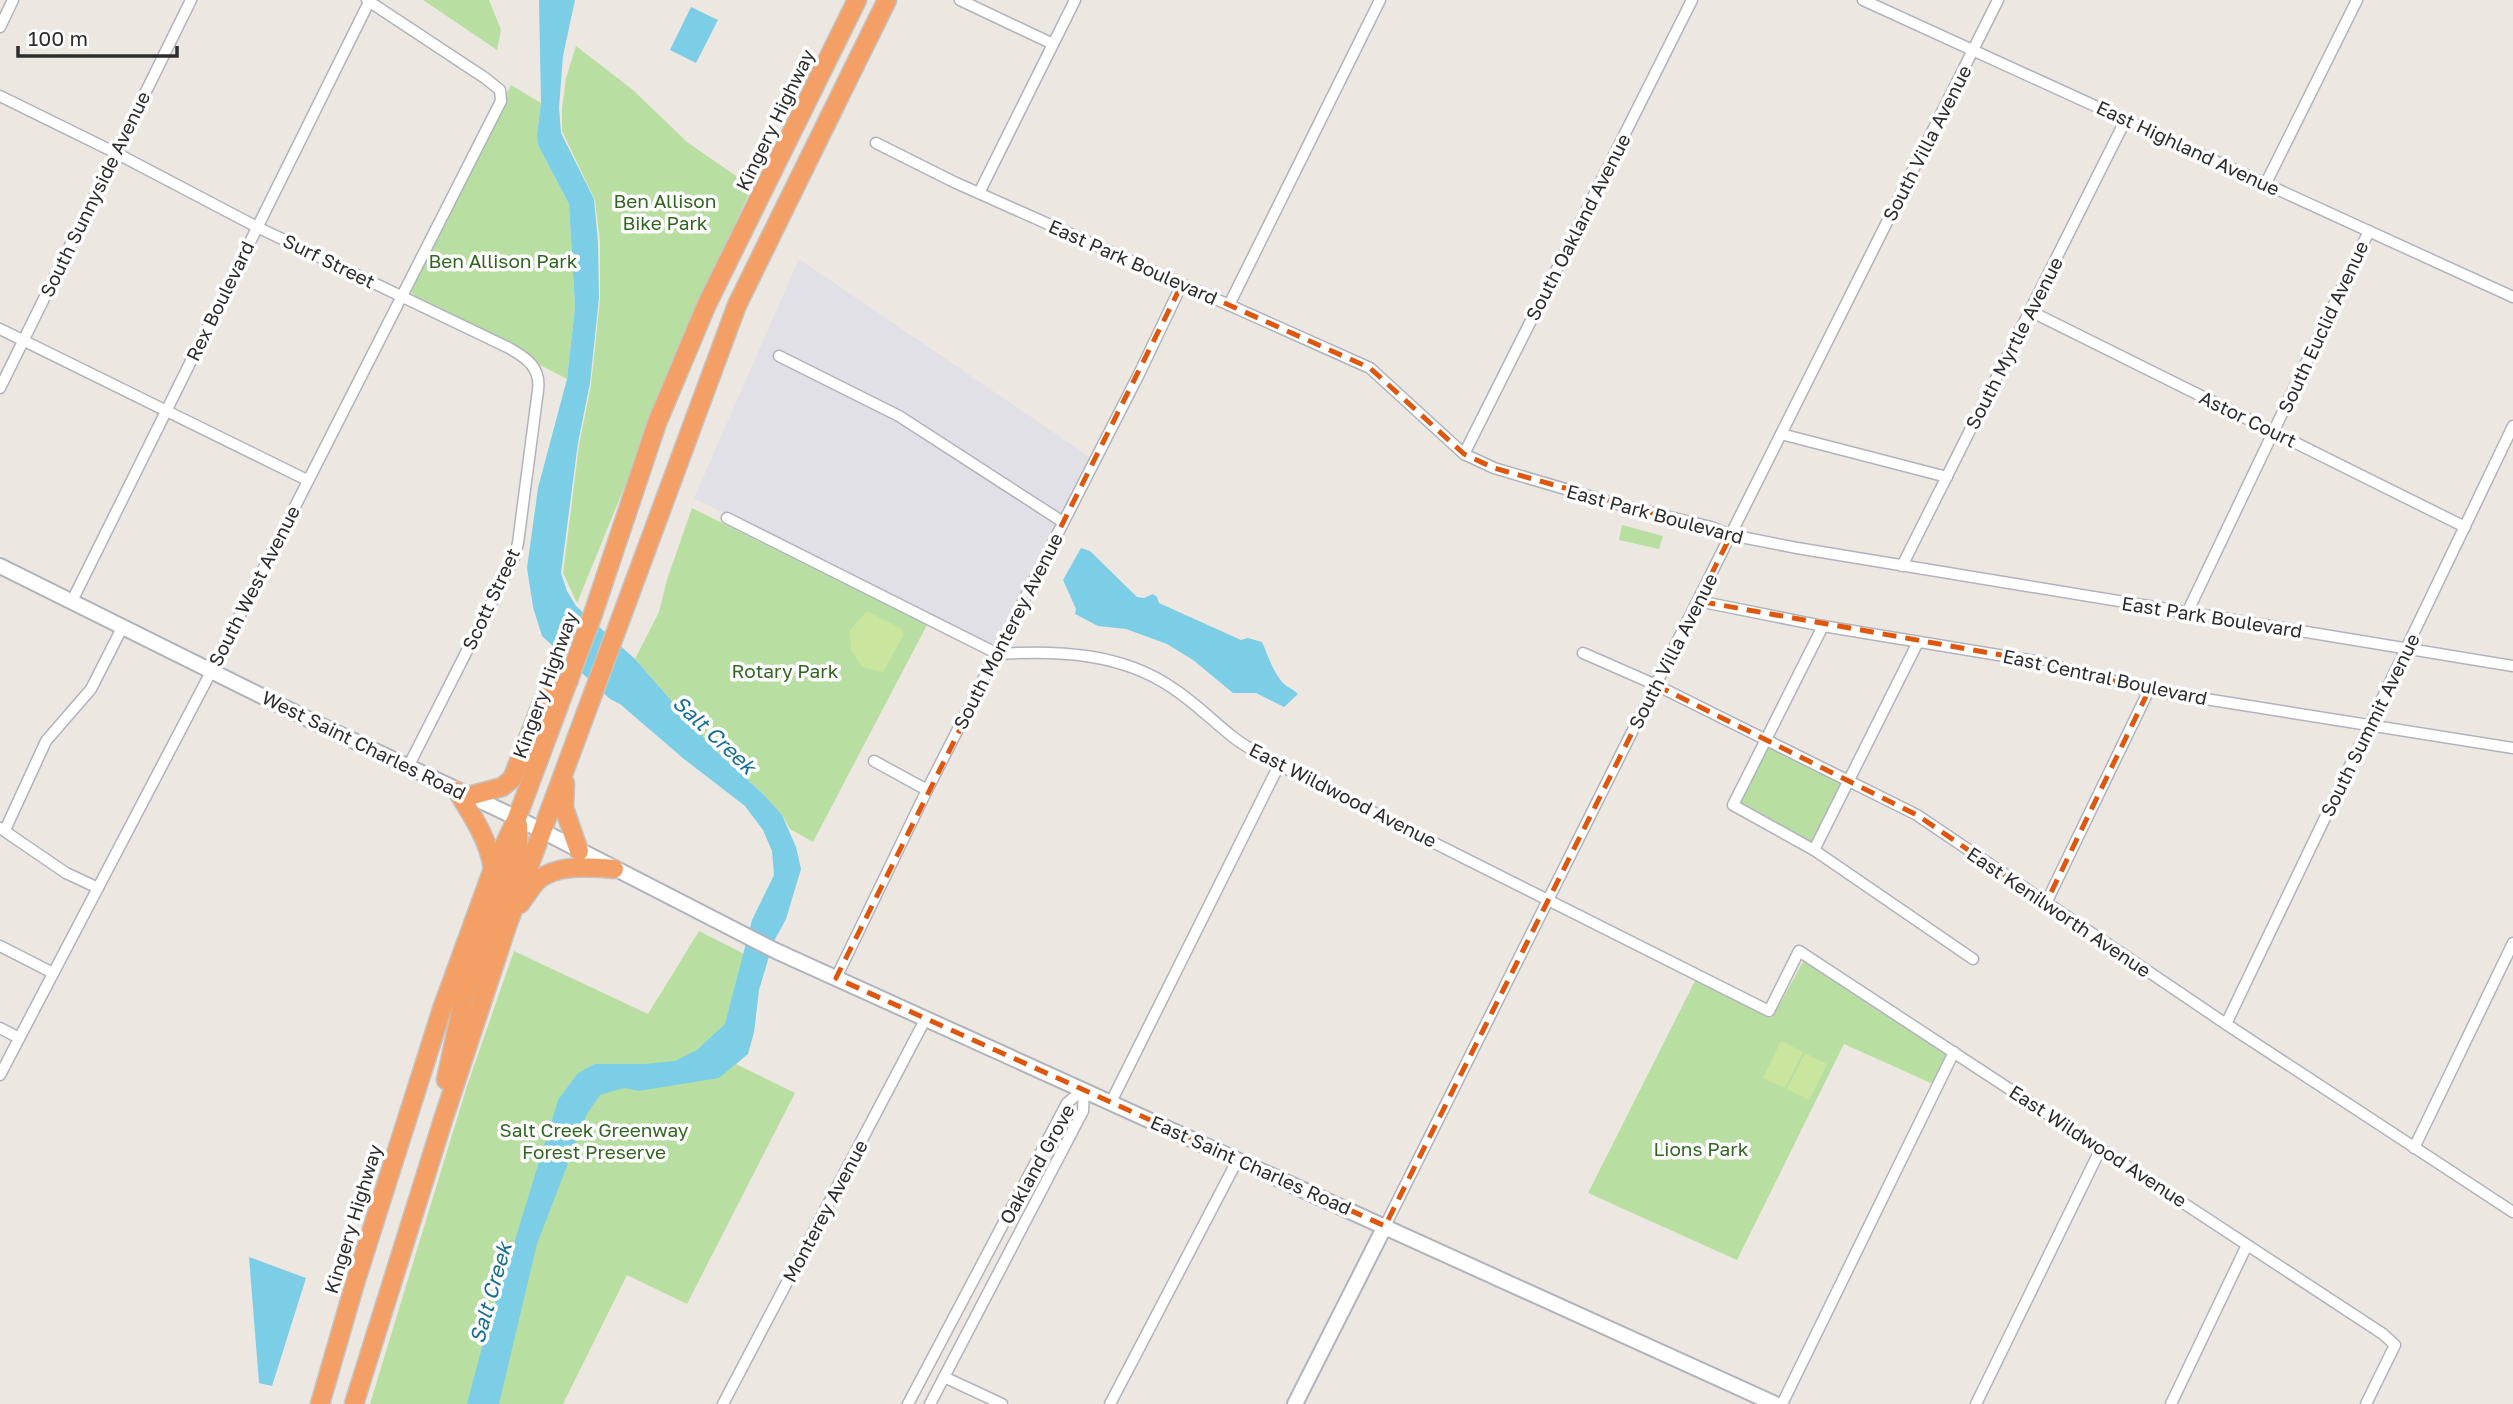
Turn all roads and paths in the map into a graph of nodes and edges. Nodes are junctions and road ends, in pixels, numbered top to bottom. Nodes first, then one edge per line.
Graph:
1 (13, 0) edge
2 (191, 0) edge
3 (857, 0) edge
4 (887, 0) edge
5 (960, 0) edge
6 (1075, 0) edge
7 (1380, 0) edge
8 (1692, 0) edge
9 (1863, 0) edge
10 (1998, 0) edge
11 (2357, 0) edge
12 (368, 1) edge
13 (0, 27) edge
14 (1053, 44) junction
15 (1973, 50) junction
16 (0, 96) edge
17 (2126, 119) junction
18 (876, 143) dead end
19 (116, 153) junction
20 (2266, 183) junction
21 (979, 193) junction
22 (257, 226) junction
23 (2369, 231) junction
24 (1182, 284) junction
25 (400, 296) junction
26 (2513, 297) edge
27 (1229, 305) junction
28 (2030, 311) junction
29 (0, 329) edge
30 (23, 341) junction
31 (779, 356) dead end
32 (538, 376) joint
33 (0, 388) edge
34 (166, 411) junction
35 (2513, 426) edge
36 (2273, 432) junction
37 (1781, 434) junction
38 (1464, 454) junction
39 (1947, 477) junction
40 (307, 480) junction
41 (727, 518) dead end
42 (1063, 522) junction
43 (2465, 527) junction
44 (1731, 535) junction
45 (0, 566) edge
46 (1902, 566) junction
47 (72, 601) junction
48 (1698, 601) junction
49 (2187, 613) junction
50 (123, 626) junction
51 (1823, 626) junction
52 (1918, 642) junction
53 (2407, 649) junction
54 (1583, 653) dead end
55 (998, 654) junction
56 (2513, 666) edge
57 (212, 670) junction
58 (571, 675) junction
59 (1656, 685) junction
60 (2149, 690) junction
61 (2371, 725) junction
62 (1766, 740) junction
63 (2513, 748) edge
64 (874, 761) dead end
65 (566, 765) junction
66 (1279, 765) junction
67 (408, 767) junction
68 (1849, 781) junction
69 (927, 790) junction
70 (463, 793) junction
71 (517, 818) junction
72 (2, 829) edge
73 (540, 831) junction
74 (1815, 850) junction
75 (579, 851) junction
76 (493, 869) junction
77 (614, 869) junction
78 (98, 888) junction
79 (1549, 899) junction
80 (2046, 903) junction
81 (511, 915) junction
82 (727, 928) joint
83 (2513, 943) edge
84 (0, 946) edge
85 (1973, 959) dead end
86 (53, 973) junction
87 (836, 978) junction
88 (926, 1018) junction
89 (2227, 1024) junction
90 (0, 1028) edge
91 (19, 1038) junction
92 (1954, 1052) junction
93 (0, 1075) edge
94 (1084, 1089) junction
95 (1111, 1102) junction
96 (443, 1120) junction
97 (2101, 1148) junction
98 (2414, 1148) junction
99 (1238, 1159) junction
100 (2513, 1212) edge
101 (1385, 1226) junction
102 (2247, 1245) junction
103 (944, 1377) junction
104 (320, 1404) edge
105 (354, 1404) edge
106 (723, 1404) edge
107 (908, 1404) edge
108 (930, 1404) edge
109 (1002, 1404) edge
110 (1110, 1404) edge
111 (1296, 1404) edge
112 (1775, 1404) edge
113 (1782, 1404) edge
114 (1976, 1404) edge
115 (2171, 1404) edge
116 (2366, 1404) edge

1 - 13 street
2 - 19 street, South Sunnyside Avenue
3 - 58 highway, Kingery Highway
4 - 65 highway
5 - 14 street
6 - 14 street
7 - 27 street
8 - 38 street, South Oakland Avenue
9 - 15 street, East Highland Avenue
10 - 15 street, South Villa Avenue
11 - 20 street
12 - 22 street, Rex Boulevard
12 - 25 street, South West Avenue
14 - 21 street
15 - 17 street, East Highland Avenue
15 - 37 street, South Villa Avenue
16 - 19 street, Surf Street
17 - 20 street, East Highland Avenue
17 - 28 street, South Myrtle Avenue
18 - 21 street, East Park Boulevard
19 - 22 street, Surf Street
19 - 30 street, South Sunnyside Avenue
20 - 23 street, East Highland Avenue
21 - 24 street, East Park Boulevard
22 - 25 street, Surf Street
22 - 34 street, Rex Boulevard
23 - 26 street, East Highland Avenue
23 - 36 street, South Euclid Avenue
24 - 27 street, East Park Boulevard
24 - 42 street, South Monterey Avenue
25 - 32 street, Surf Street
25 - 40 street, South West Avenue
27 - 38 street, East Park Boulevard
28 - 36 street, Astor Court
28 - 39 street, South Myrtle Avenue
29 - 30 street
30 - 33 street, South Sunnyside Avenue
30 - 34 street
31 - 42 street
32 - 67 street, Scott Street
34 - 40 street
34 - 47 street, Rex Boulevard
35 - 43 street, South Summit Avenue
36 - 43 street, Astor Court
36 - 49 street, South Euclid Avenue
37 - 39 street
37 - 44 street, South Villa Avenue
38 - 44 street, East Park Boulevard
39 - 46 street, South Myrtle Avenue
40 - 57 street, South West Avenue
41 - 55 street, East Wildwood Avenue
42 - 55 street, South Monterey Avenue
43 - 53 street, South Summit Avenue
44 - 46 street, East Park Boulevard
44 - 48 street, South Villa Avenue
45 - 47 main road, West Saint Charles Road
46 - 49 street, East Park Boulevard
47 - 50 main road, West Saint Charles Road
48 - 51 street, East Central Boulevard
48 - 59 street, South Villa Avenue
49 - 53 street, East Park Boulevard
50 - 57 main road, West Saint Charles Road
50 - 72 street
51 - 52 street, East Central Boulevard
51 - 62 street
52 - 60 street, East Central Boulevard
52 - 68 street
53 - 56 street, East Park Boulevard
53 - 61 street, South Summit Avenue
54 - 59 street, East Kenilworth Avenue
55 - 66 street, East Wildwood Avenue
55 - 69 street, South Monterey Avenue
57 - 67 main road, West Saint Charles Road
57 - 78 street, South West Avenue
58 - 70 highway
58 - 71 highway, Kingery Highway
59 - 62 street, East Kenilworth Avenue
59 - 79 street, South Villa Avenue
60 - 61 street, East Central Boulevard
60 - 80 street
61 - 63 street, East Central Boulevard
61 - 89 street, South Summit Avenue
62 - 68 street, East Kenilworth Avenue
62 - 74 street
64 - 69 street
65 - 73 highway
65 - 75 highway
66 - 79 street, East Wildwood Avenue
66 - 95 street
67 - 70 main road, West Saint Charles Road
68 - 74 street
68 - 80 street, East Kenilworth Avenue
69 - 87 street, South Monterey Avenue
70 - 71 main road, West Saint Charles Road
70 - 76 highway
71 - 73 main road, West Saint Charles Road
71 - 76 highway, Kingery Highway
71 - 96 highway
72 - 78 street
73 - 75 main road, West Saint Charles Road
73 - 81 highway
74 - 85 street
75 - 77 main road, West Saint Charles Road
76 - 104 highway, Kingery Highway
77 - 81 highway
77 - 82 main road, West Saint Charles Road
78 - 86 street, South West Avenue
79 - 92 street, East Wildwood Avenue
79 - 101 street, South Villa Avenue
80 - 89 street, East Kenilworth Avenue
81 - 96 highway
82 - 87 main road, East Saint Charles Road
83 - 98 street
84 - 86 street
86 - 91 street, South West Avenue
87 - 88 main road, East Saint Charles Road
88 - 94 main road, East Saint Charles Road
88 - 106 street, Monterey Avenue
89 - 98 street, East Kenilworth Avenue
90 - 91 street
91 - 93 street, South West Avenue
92 - 97 street, East Wildwood Avenue
92 - 113 street
94 - 95 main road, East Saint Charles Road
94 - 103 street, Oakland Grove
94 - 107 street, Oakland Grove
95 - 99 main road, East Saint Charles Road
96 - 105 highway
97 - 102 street, East Wildwood Avenue
97 - 114 street
98 - 100 street, East Kenilworth Avenue
99 - 101 main road, East Saint Charles Road
99 - 110 street
101 - 111 main road
101 - 112 main road, East Saint Charles Road
102 - 115 street
102 - 116 street, East Wildwood Avenue
103 - 108 street, Oakland Grove
103 - 109 street

